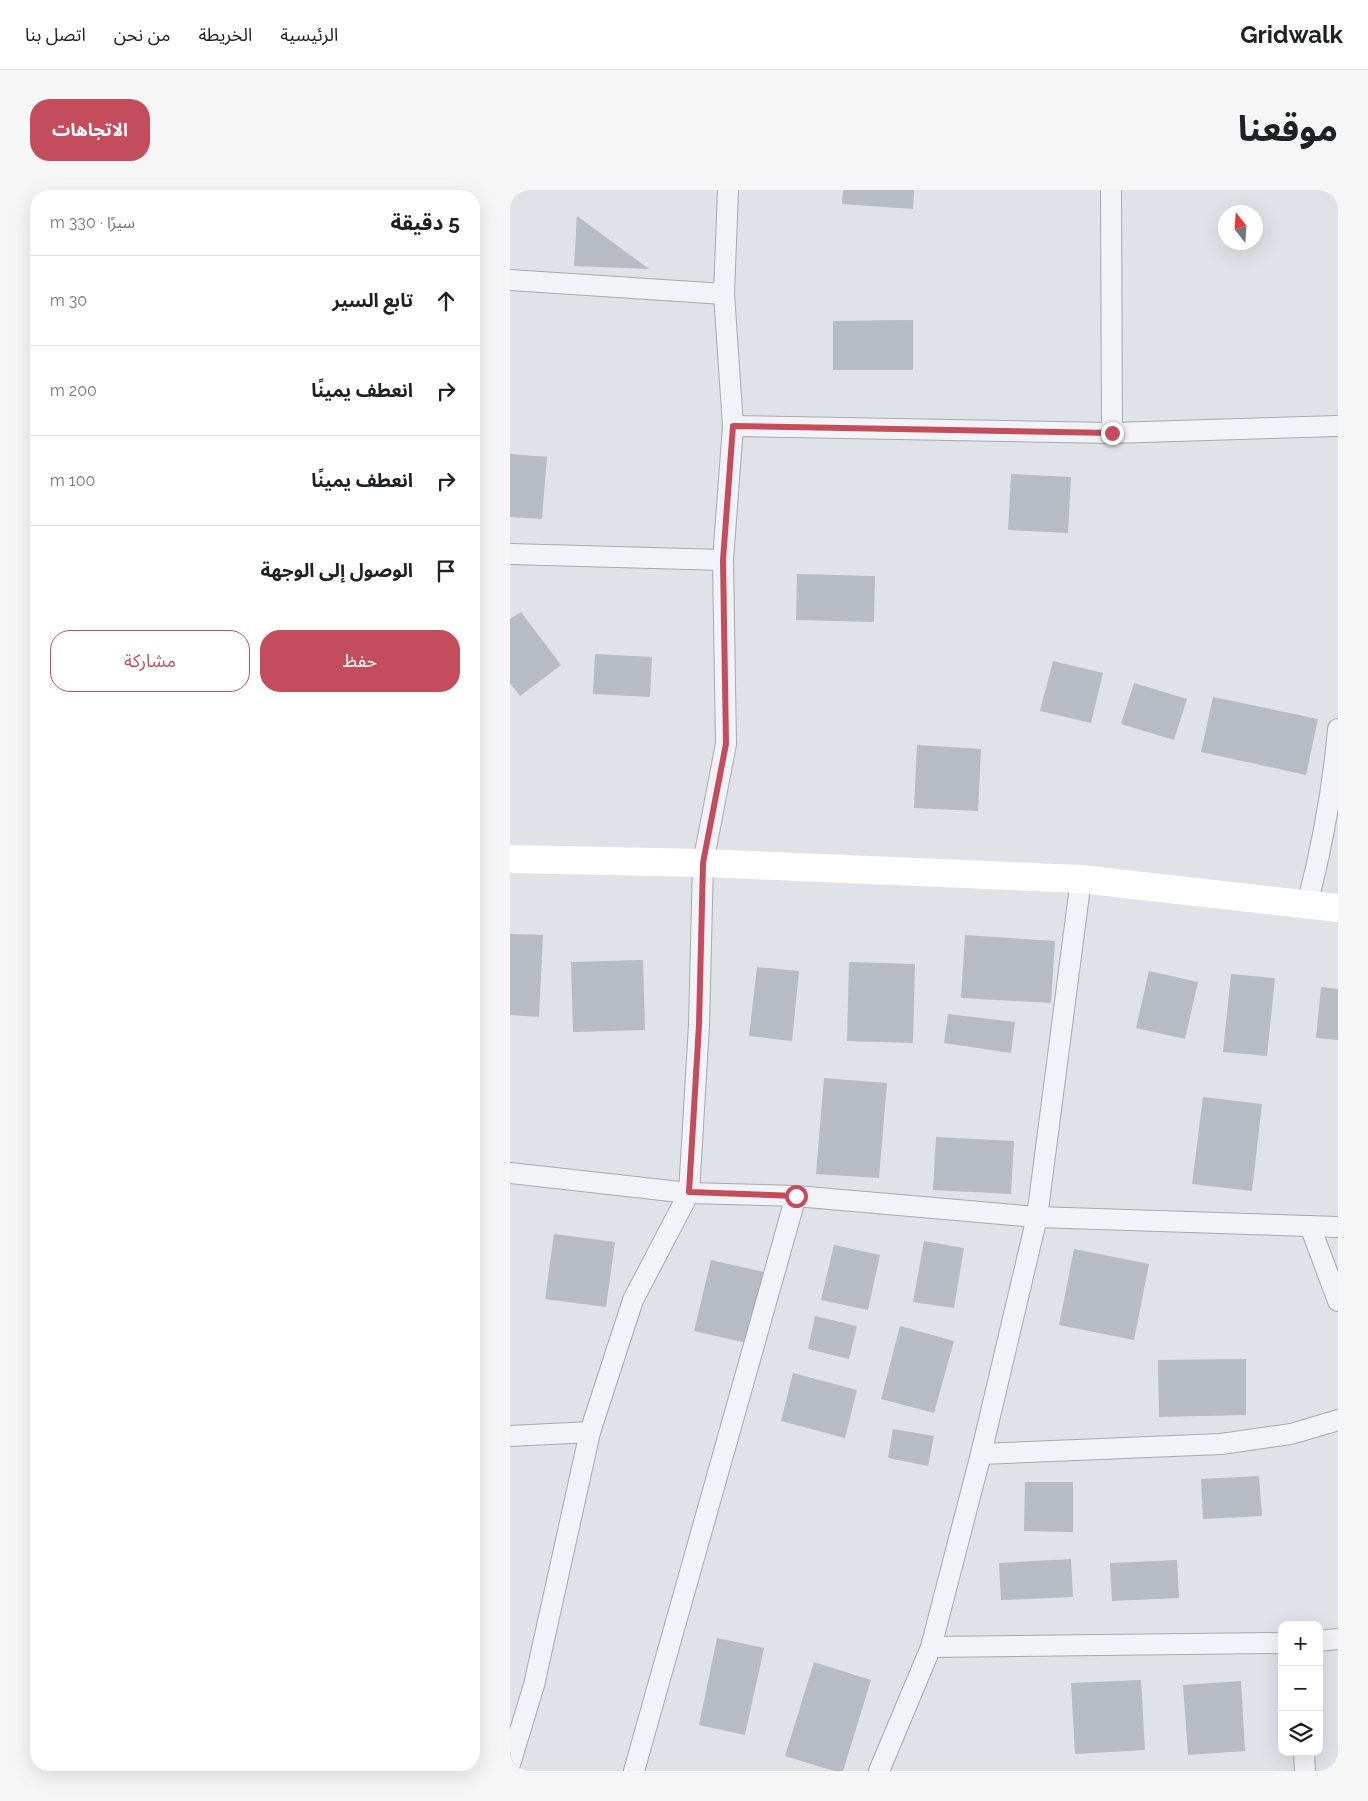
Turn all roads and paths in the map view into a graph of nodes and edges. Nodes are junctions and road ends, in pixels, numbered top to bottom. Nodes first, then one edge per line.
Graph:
1 (728, 190) edge
2 (1111, 190) edge
3 (510, 280) edge
4 (724, 294) junction
5 (733, 426) junction
6 (1338, 426) edge
7 (1112, 433) junction
8 (510, 554) edge
9 (723, 560) junction
10 (1338, 729) edge
11 (510, 859) edge
12 (703, 863) junction
13 (1081, 879) junction
14 (1307, 905) junction
15 (1338, 908) edge
16 (510, 1173) edge
17 (689, 1192) junction
18 (796, 1196) junction
19 (1036, 1217) junction
20 (1310, 1226) junction
21 (1338, 1227) edge
22 (1338, 1301) edge
23 (1338, 1420) edge
24 (590, 1432) junction
25 (510, 1436) edge
26 (980, 1454) junction
27 (1338, 1639) edge
28 (1323, 1641) edge
29 (1278, 1644) edge
30 (930, 1647) junction
31 (1304, 1756) edge
32 (510, 1764) edge
33 (634, 1771) edge
34 (879, 1771) edge
35 (1305, 1771) edge

1 - 4 street
2 - 7 street
3 - 4 street
4 - 5 street
5 - 7 street
5 - 9 street
6 - 7 street
8 - 9 street
9 - 12 street
10 - 14 street
11 - 12 main road
12 - 13 main road
12 - 17 street
13 - 14 main road
13 - 19 street
14 - 15 main road
16 - 17 street
17 - 18 street
17 - 24 street
18 - 19 street
18 - 33 street
19 - 20 street
19 - 26 street
20 - 21 street
20 - 22 street
23 - 26 street
24 - 25 street
24 - 32 street
26 - 30 street
27 - 28 street
29 - 30 street
30 - 34 street
31 - 35 street

